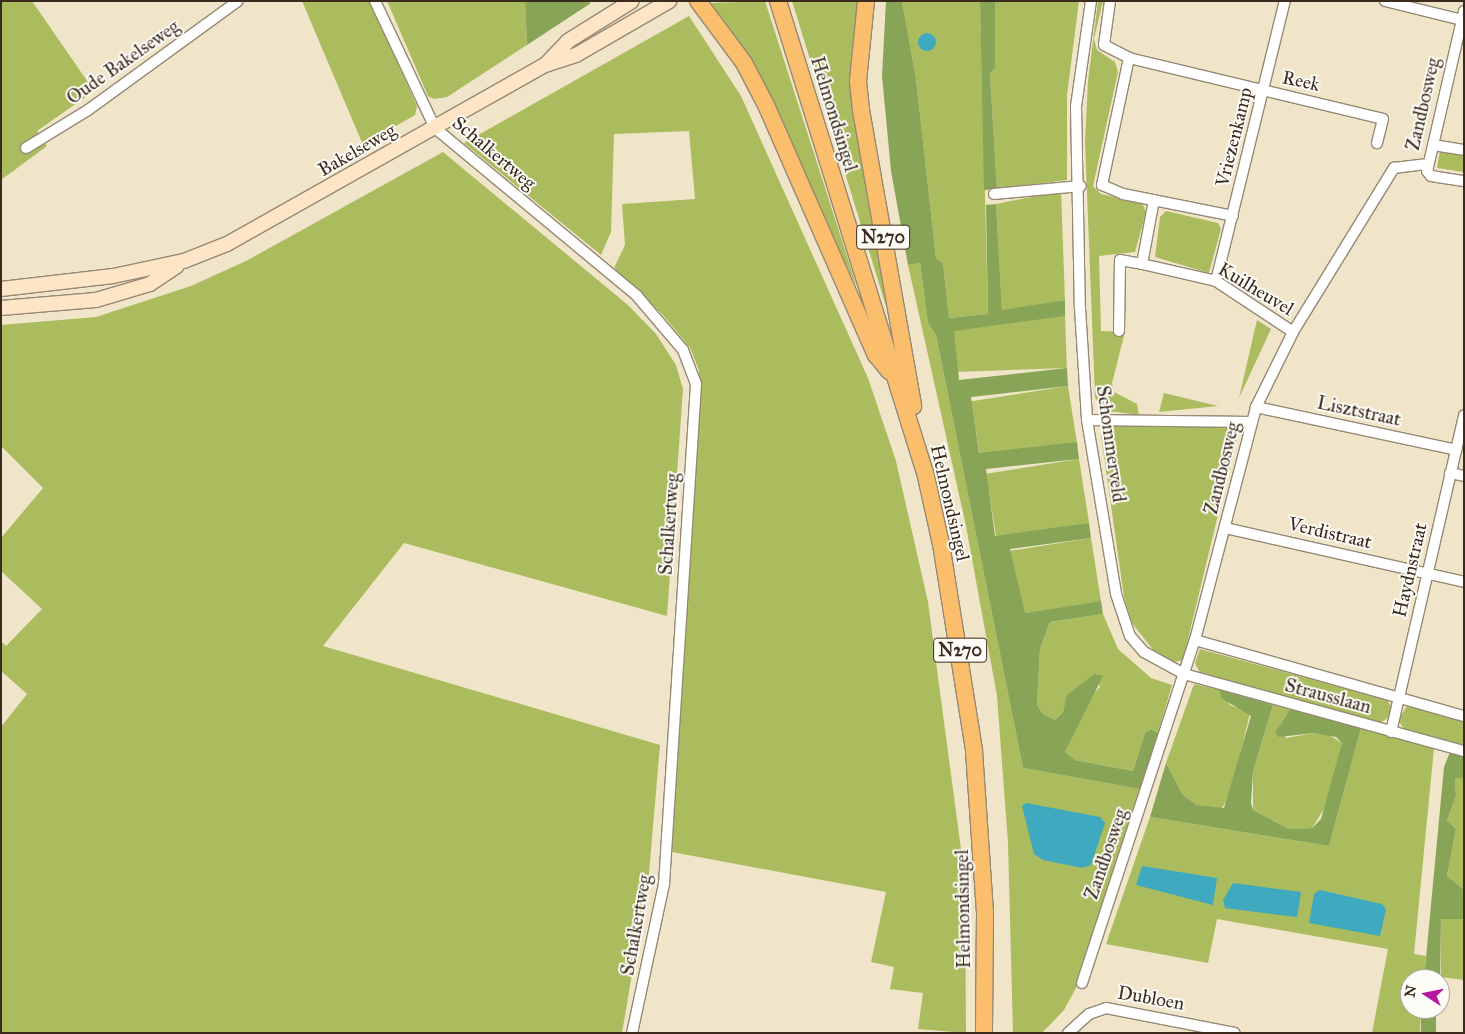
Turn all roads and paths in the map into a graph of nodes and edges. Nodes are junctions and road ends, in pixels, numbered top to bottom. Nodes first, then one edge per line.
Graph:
1 (238, 1) edge
2 (375, 1) edge
3 (632, 1) edge
4 (669, 1) edge
5 (698, 1) edge
6 (778, 1) edge
7 (866, 1) edge
8 (1091, 1) edge
9 (1110, 1) edge
10 (1285, 1) edge
11 (1385, 1) edge
12 (1463, 16) edge
13 (1129, 58) junction
14 (545, 65) junction
15 (1263, 90) junction
16 (435, 128) junction
17 (1377, 143) dead end
18 (1433, 145) junction
19 (26, 148) dead end
20 (1464, 150) edge
21 (1428, 164) junction
22 (1464, 181) edge
23 (1081, 186) junction
24 (994, 194) dead end
25 (1154, 200) junction
26 (1233, 216) junction
27 (184, 261) junction
28 (1142, 264) junction
29 (1216, 281) junction
30 (1, 289) edge
31 (1, 308) edge
32 (1119, 331) dead end
33 (1293, 332) junction
34 (896, 380) junction
35 (1256, 407) junction
36 (1464, 415) edge
37 (1087, 420) junction
38 (1251, 422) junction
39 (1456, 450) junction
40 (925, 472) junction
41 (1450, 473) junction
42 (1464, 476) edge
43 (1225, 528) junction
44 (1428, 573) junction
45 (1464, 582) edge
46 (1195, 640) junction
47 (1184, 674) junction
48 (1399, 698) junction
49 (1464, 716) edge
50 (1391, 732) junction
51 (1464, 751) edge
52 (1082, 983) dead end
53 (632, 1033) edge
54 (984, 1033) edge
55 (1068, 1033) edge
56 (1235, 1033) edge

1 - 19 street, Oude Bakelseweg
2 - 16 street
3 - 14 main road, Bakelseweg
4 - 14 main road, Bakelseweg
5 - 34 main road, N270
6 - 34 main road, Helmondsingel / N270
7 - 40 main road, N270
8 - 23 street, Schommerveld
9 - 13 street
10 - 15 street, Vriezenkamp
11 - 12 street
12 - 18 street, Zandbosweg
13 - 15 street, Reek
13 - 25 street
14 - 16 main road, Bakelseweg
15 - 17 street, Reek
15 - 26 street, Vriezenkamp
16 - 27 main road, Bakelseweg
16 - 53 street, Schalkertweg
18 - 20 street
18 - 21 street, Zandbosweg
21 - 22 street
21 - 33 street, Zandbosweg
23 - 24 street
23 - 37 street, Schommerveld
25 - 26 street
25 - 28 street
26 - 29 street, Vriezenkamp
27 - 30 main road, Bakelseweg
27 - 31 main road, Bakelseweg
28 - 29 street, Kuilheuvel
28 - 32 street
29 - 33 street, Kuilheuvel
33 - 35 street, Zandbosweg
34 - 40 main road, Helmondsingel / N270
35 - 38 street, Zandbosweg
35 - 39 street, Lisztstraat
36 - 39 street, Haydnstraat
37 - 38 street
37 - 47 street, Schommerveld
38 - 43 street, Zandbosweg
39 - 41 street, Haydnstraat
40 - 54 main road, Helmondsingel / N270
41 - 42 street
41 - 44 street, Haydnstraat
43 - 44 street, Verdistraat
43 - 46 street, Zandbosweg
44 - 45 street, Verdistraat
44 - 48 street, Haydnstraat
46 - 47 street, Zandbosweg
46 - 48 street, Strausslaan
47 - 50 street, Strausslaan
47 - 52 street, Zandbosweg
48 - 49 street, Strausslaan
48 - 50 street, Haydnstraat
50 - 51 street, Strausslaan
55 - 56 street, Dubloen

